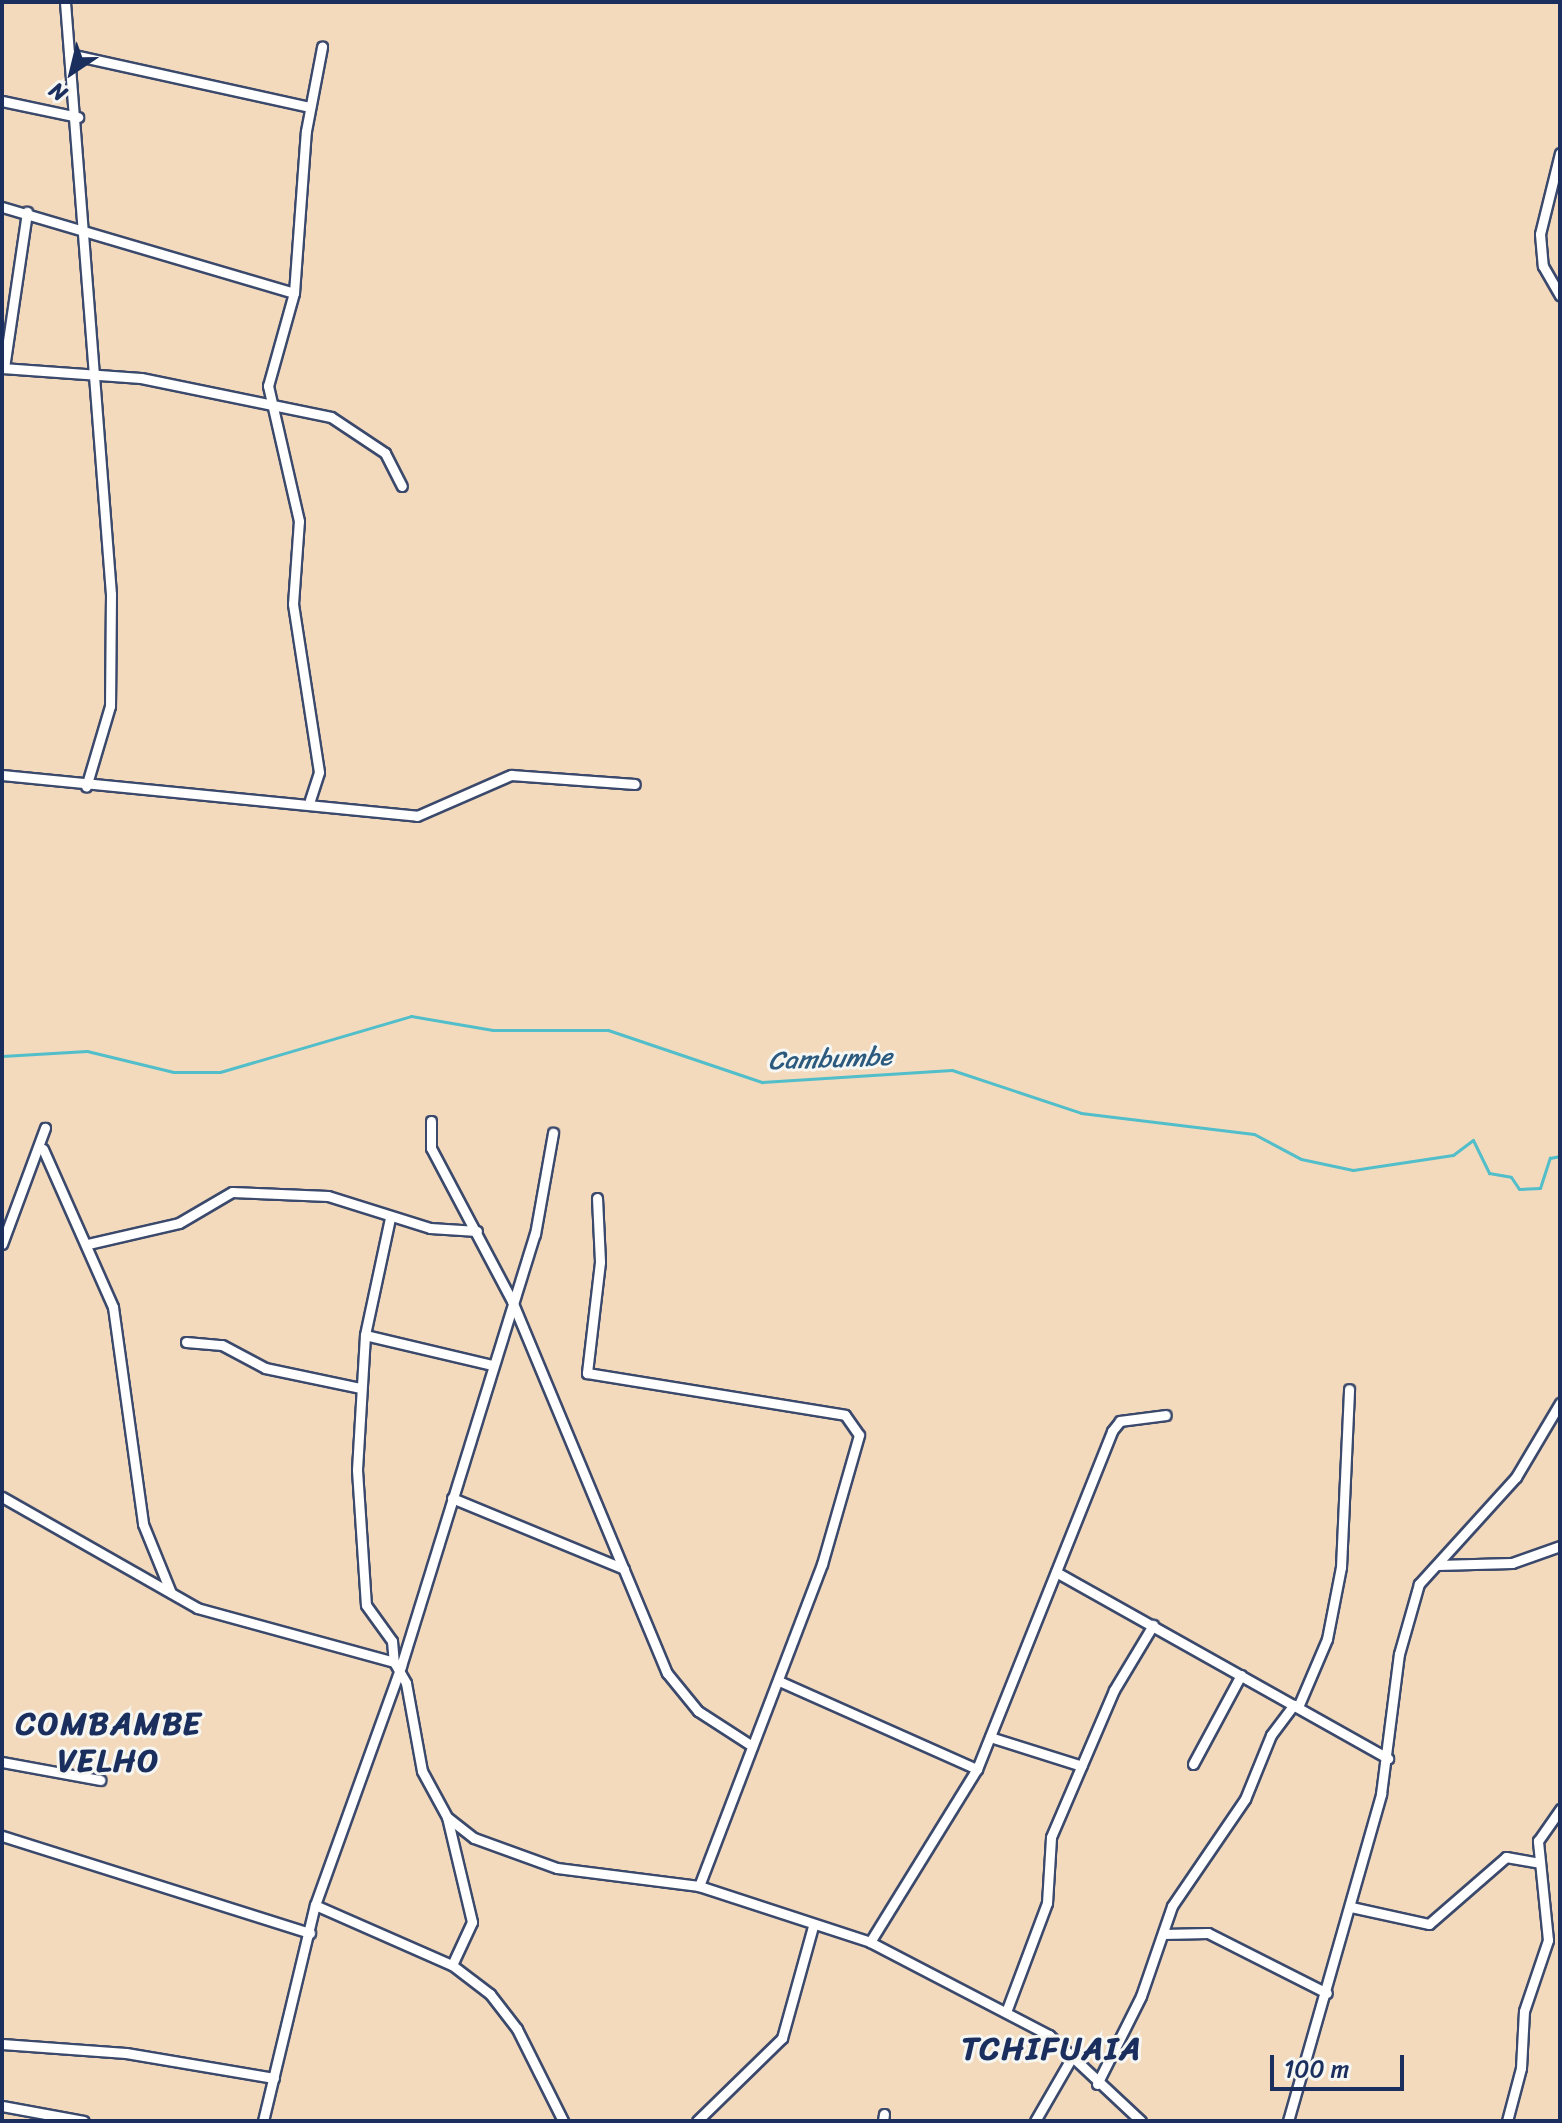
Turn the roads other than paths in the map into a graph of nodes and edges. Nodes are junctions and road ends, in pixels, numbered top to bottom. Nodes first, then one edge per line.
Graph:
1 (65, 2) edge
2 (322, 47) dead end
3 (69, 54) junction
4 (2, 101) edge
5 (310, 107) junction
6 (78, 117) junction
7 (1560, 153) edge
8 (2, 207) edge
9 (27, 212) junction
10 (83, 232) junction
11 (294, 293) junction
12 (1560, 295) edge
13 (3, 368) edge
14 (92, 373) junction
15 (271, 408) junction
16 (402, 486) dead end
17 (2, 775) edge
18 (635, 784) dead end
19 (86, 787) junction
20 (310, 800) junction
21 (431, 1121) dead end
22 (45, 1128) dead end
23 (553, 1133) dead end
24 (43, 1149) junction
25 (597, 1198) dead end
26 (390, 1218) junction
27 (477, 1231) junction
28 (2, 1244) edge
29 (88, 1244) junction
30 (512, 1301) junction
31 (365, 1335) junction
32 (186, 1342) dead end
33 (492, 1365) junction
34 (361, 1388) junction
35 (1349, 1389) dead end
36 (1560, 1403) edge
37 (1166, 1415) dead end
38 (2, 1497) edge
39 (452, 1498) junction
40 (1560, 1546) edge
41 (1437, 1565) junction
42 (624, 1569) junction
43 (1056, 1572) junction
44 (174, 1597) junction
45 (1153, 1625) junction
46 (398, 1664) junction
47 (1241, 1675) junction
48 (779, 1681) junction
49 (1296, 1706) junction
50 (990, 1737) junction
51 (752, 1746) junction
52 (1388, 1758) junction
53 (2, 1762) edge
54 (1193, 1764) dead end
55 (1082, 1766) junction
56 (977, 1769) junction
57 (100, 1780) dead end
58 (1560, 1809) edge
59 (447, 1817) junction
60 (2, 1836) edge
61 (1539, 1863) junction
62 (699, 1886) junction
63 (315, 1905) junction
64 (1351, 1907) junction
65 (813, 1926) junction
66 (310, 1933) junction
67 (1163, 1934) junction
68 (870, 1942) junction
69 (452, 1965) junction
70 (1327, 1993) junction
71 (1006, 2012) junction
72 (2, 2044) edge
73 (1072, 2057) junction
74 (274, 2078) junction
75 (1097, 2084) junction
76 (2, 2106) edge
77 (84, 2121) edge
78 (263, 2121) edge
79 (563, 2121) edge
80 (697, 2121) edge
81 (1035, 2121) edge
82 (1141, 2121) edge
83 (1288, 2121) edge
84 (1507, 2121) edge

1 - 3 street
2 - 5 street
3 - 5 street
3 - 6 street
4 - 6 street
5 - 11 street
6 - 10 street
7 - 12 street
8 - 9 street
9 - 10 street
9 - 13 street
10 - 11 street
10 - 14 street
11 - 15 street
13 - 14 street
14 - 15 street
14 - 19 street
15 - 16 street
15 - 20 street
17 - 19 street
18 - 20 street
19 - 20 street
21 - 27 street
22 - 24 street
23 - 30 street
24 - 28 street
24 - 29 street
25 - 48 street
26 - 27 street
26 - 29 street
26 - 31 street
27 - 30 street
29 - 44 street
30 - 33 street
30 - 42 street
31 - 33 street
31 - 34 street
32 - 34 street
33 - 39 street
34 - 46 street
35 - 49 street
36 - 41 street
37 - 43 street
38 - 44 street
39 - 42 street
39 - 46 street
40 - 41 street
41 - 52 street
42 - 51 street
43 - 45 street
43 - 50 street
44 - 46 street
45 - 47 street
45 - 55 street
46 - 59 street
46 - 63 street
47 - 49 street
47 - 54 street
48 - 51 street
48 - 56 street
49 - 52 street
49 - 67 street
50 - 55 street
50 - 56 street
51 - 62 street
52 - 64 street
53 - 57 street
55 - 71 street
56 - 68 street
58 - 61 street
59 - 62 street
59 - 69 street
60 - 66 street
61 - 64 street
61 - 84 street
62 - 65 street
63 - 66 street
63 - 69 street
64 - 70 street
65 - 68 street
65 - 80 street
66 - 74 street
67 - 70 street
67 - 75 street
68 - 71 street
69 - 79 street
70 - 83 street
71 - 73 street
72 - 74 street
73 - 75 street
73 - 81 street
74 - 78 street
75 - 82 street
76 - 77 street

